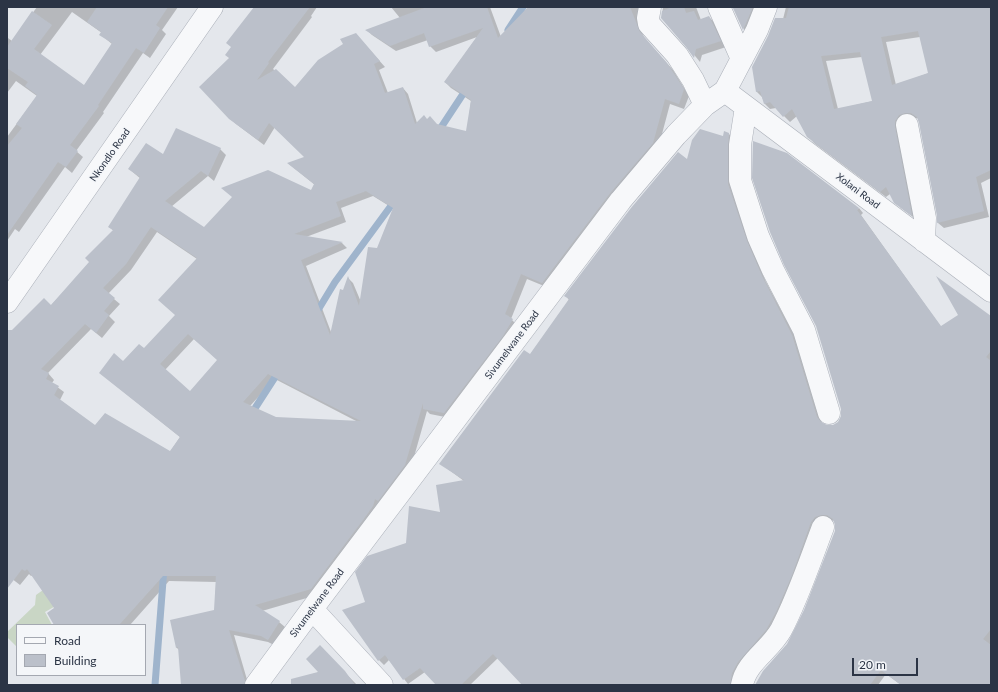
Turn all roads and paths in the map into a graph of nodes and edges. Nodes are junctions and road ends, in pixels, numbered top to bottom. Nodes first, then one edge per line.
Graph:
1 (212, 7) edge
2 (650, 7) edge
3 (719, 7) edge
4 (766, 7) edge
5 (742, 59) junction
6 (725, 91) junction
7 (705, 105) junction
8 (746, 107) junction
9 (907, 125) dead end
10 (924, 241) junction
11 (991, 291) edge
12 (7, 302) edge
13 (829, 413) dead end
14 (823, 527) dead end
15 (312, 609) junction
16 (256, 685) edge
17 (382, 685) edge
18 (742, 685) edge

1 - 12 street, Nkondlo Road
2 - 7 street
3 - 5 street
4 - 5 street, Sivumelwane Road
5 - 6 street, Sivumelwane Road
6 - 7 street, Sivumelwane Road
6 - 8 street, Xolani Road
7 - 15 street, Sivumelwane Road
8 - 10 street, Xolani Road
8 - 13 street
9 - 10 street
10 - 11 street, Xolani Road
14 - 18 street
15 - 16 street, Sivumelwane Road
15 - 17 street

